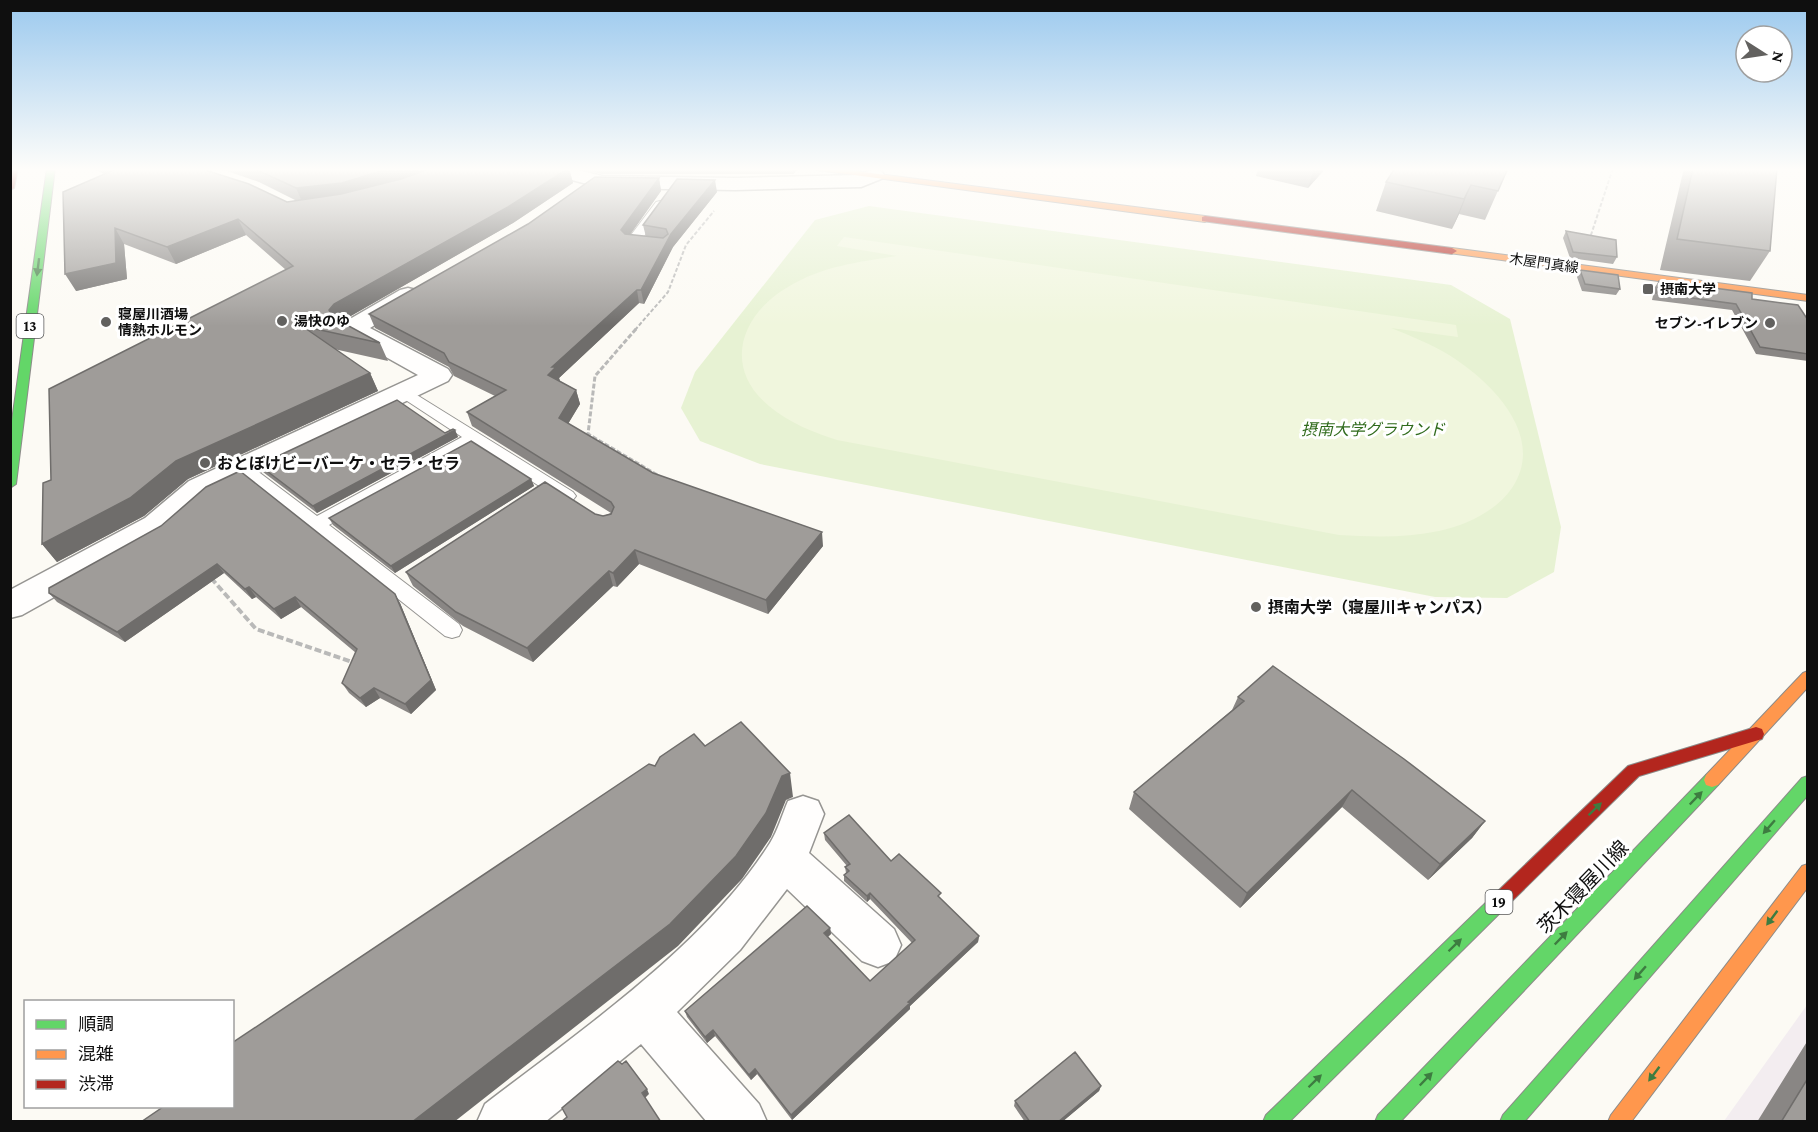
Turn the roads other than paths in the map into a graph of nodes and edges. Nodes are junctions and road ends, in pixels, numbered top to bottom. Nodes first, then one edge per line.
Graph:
1 (44, 221) edge
2 (649, 221) edge
3 (1222, 221) edge
4 (661, 246) edge
5 (432, 282) edge
6 (1808, 298) edge
7 (404, 392) junction
8 (475, 437) junction
9 (242, 468) junction
10 (10, 484) edge
11 (550, 486) junction
12 (531, 498) edge
13 (579, 504) edge
14 (315, 525) junction
15 (414, 573) edge
16 (394, 586) junction
17 (10, 606) edge
18 (452, 630) edge
19 (1808, 677) edge
20 (1756, 734) junction
21 (1808, 783) edge
22 (803, 814) dead end
23 (785, 858) junction
24 (1808, 872) edge
25 (878, 945) dead end
26 (643, 1010) junction
27 (503, 1122) edge
28 (741, 1122) edge
29 (1273, 1122) edge
30 (1385, 1122) edge
31 (1510, 1122) edge
32 (1618, 1122) edge

1 -> 10 main road, 13
2 - 4 lane
3 - 6 main road, 木屋門真線
5 - 7 street
7 - 8 lane
7 - 9 street
8 - 11 lane
8 - 14 lane
9 - 14 lane
9 - 17 street
11 - 12 lane
11 - 13 lane
14 - 16 lane
15 - 16 lane
16 - 18 lane
19 - 20 main road, 茨木寝屋川線
29 -> 20 main road, 19
30 -> 20 main road, 茨木寝屋川線
21 -> 31 main road
22 - 23 street
23 - 25 street
23 - 26 street
24 -> 32 main road
26 - 27 street
26 - 28 street

